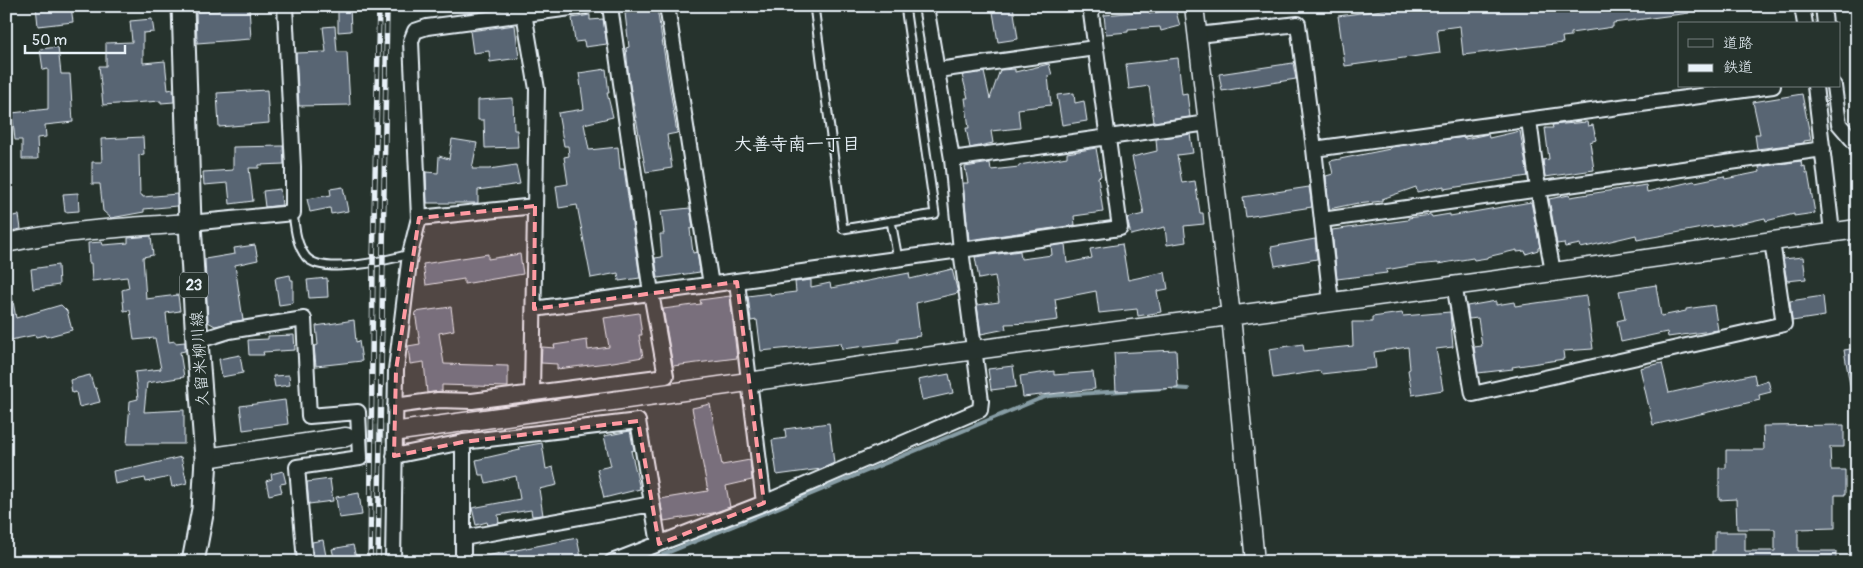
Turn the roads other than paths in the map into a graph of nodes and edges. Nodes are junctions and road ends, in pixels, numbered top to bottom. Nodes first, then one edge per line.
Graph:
1 (184, 6) edge
2 (285, 6) edge
3 (586, 6) edge
4 (610, 6) edge
5 (667, 6) edge
6 (814, 6) edge
7 (905, 6) edge
8 (926, 6) edge
9 (1090, 6) edge
10 (1194, 6) edge
11 (1802, 6) edge
12 (1823, 6) edge
13 (524, 13) junction
14 (1805, 22) edge
15 (1825, 22) edge
16 (1197, 35) junction
17 (1095, 48) junction
18 (938, 70) junction
19 (1759, 88) edge
20 (1816, 88) edge
21 (1834, 88) edge
22 (1529, 120) junction
23 (1208, 123) junction
24 (1108, 136) junction
25 (1857, 145) edge
26 (1314, 149) junction
27 (1823, 149) junction
28 (952, 159) junction
29 (1538, 189) junction
30 (535, 206) junction
31 (293, 213) junction
32 (419, 218) junction
33 (1322, 220) junction
34 (891, 221) junction
35 (190, 223) junction
36 (1857, 229) edge
37 (1832, 232) junction
38 (1772, 242) junction
39 (6, 243) edge
40 (961, 250) junction
41 (410, 254) junction
42 (898, 259) junction
43 (1553, 272) junction
44 (737, 282) junction
45 (1454, 284) junction
46 (711, 285) junction
47 (651, 293) junction
48 (1330, 302) junction
49 (534, 309) junction
50 (1231, 316) junction
51 (197, 341) junction
52 (975, 350) junction
53 (749, 382) junction
54 (532, 393) junction
55 (395, 406) junction
56 (400, 432) tunnel mouth
57 (346, 437) tunnel mouth
58 (463, 442) junction
59 (394, 456) junction
60 (206, 458) junction
61 (764, 503) junction
62 (652, 504) junction
63 (463, 538) junction
64 (659, 544) junction
65 (193, 562) edge
66 (305, 562) edge
67 (393, 562) edge
68 (464, 562) edge
69 (612, 562) edge
70 (1255, 562) edge

1 - 35 main road, 久留米柳川線 / 23
2 - 31 street
3 - 13 street
4 - 47 street
5 - 46 street
6 - 34 lane
7 - 34 lane
8 - 18 street
9 - 17 street
10 - 16 street
11 - 14 street
12 - 15 street
13 - 30 street
13 - 32 street
16 - 23 street
16 - 26 street
17 - 18 street
17 - 24 street
18 - 28 street
19 - 22 street
20 - 27 street
21 - 25 street
22 - 26 street
22 - 29 street
23 - 24 street
23 - 50 street
24 - 28 street
24 - 40 street
26 - 33 street
27 - 29 street
27 - 37 street
28 - 40 street
29 - 33 street
29 - 43 street
30 - 32 street
30 - 49 street
31 - 35 street
31 - 41 lane
32 - 41 street
33 - 48 street
34 - 42 lane
35 - 39 street
35 - 51 main road, 久留米柳川線 / 23
36 - 37 street
37 - 38 street
38 - 43 street
38 - 45 street
40 - 42 street
40 - 52 street
41 - 55 street
42 - 44 street
43 - 45 street
44 - 46 street
44 - 53 street
45 - 48 street
46 - 47 street
47 - 49 street
47 - 54 street
48 - 50 street
49 - 54 street
50 - 52 street
50 - 70 street
51 - 60 main road, 久留米柳川線 / 23
51 - 66 street
52 - 53 street
52 - 61 street
53 - 56 street
53 - 61 street
54 - 55 street
55 - 59 street
57 - 60 street
58 - 59 street
58 - 62 street
58 - 63 street
59 - 67 street
60 - 65 main road, 久留米柳川線 / 23
61 - 64 street
62 - 63 street
62 - 64 street
63 - 68 street
64 - 69 street

